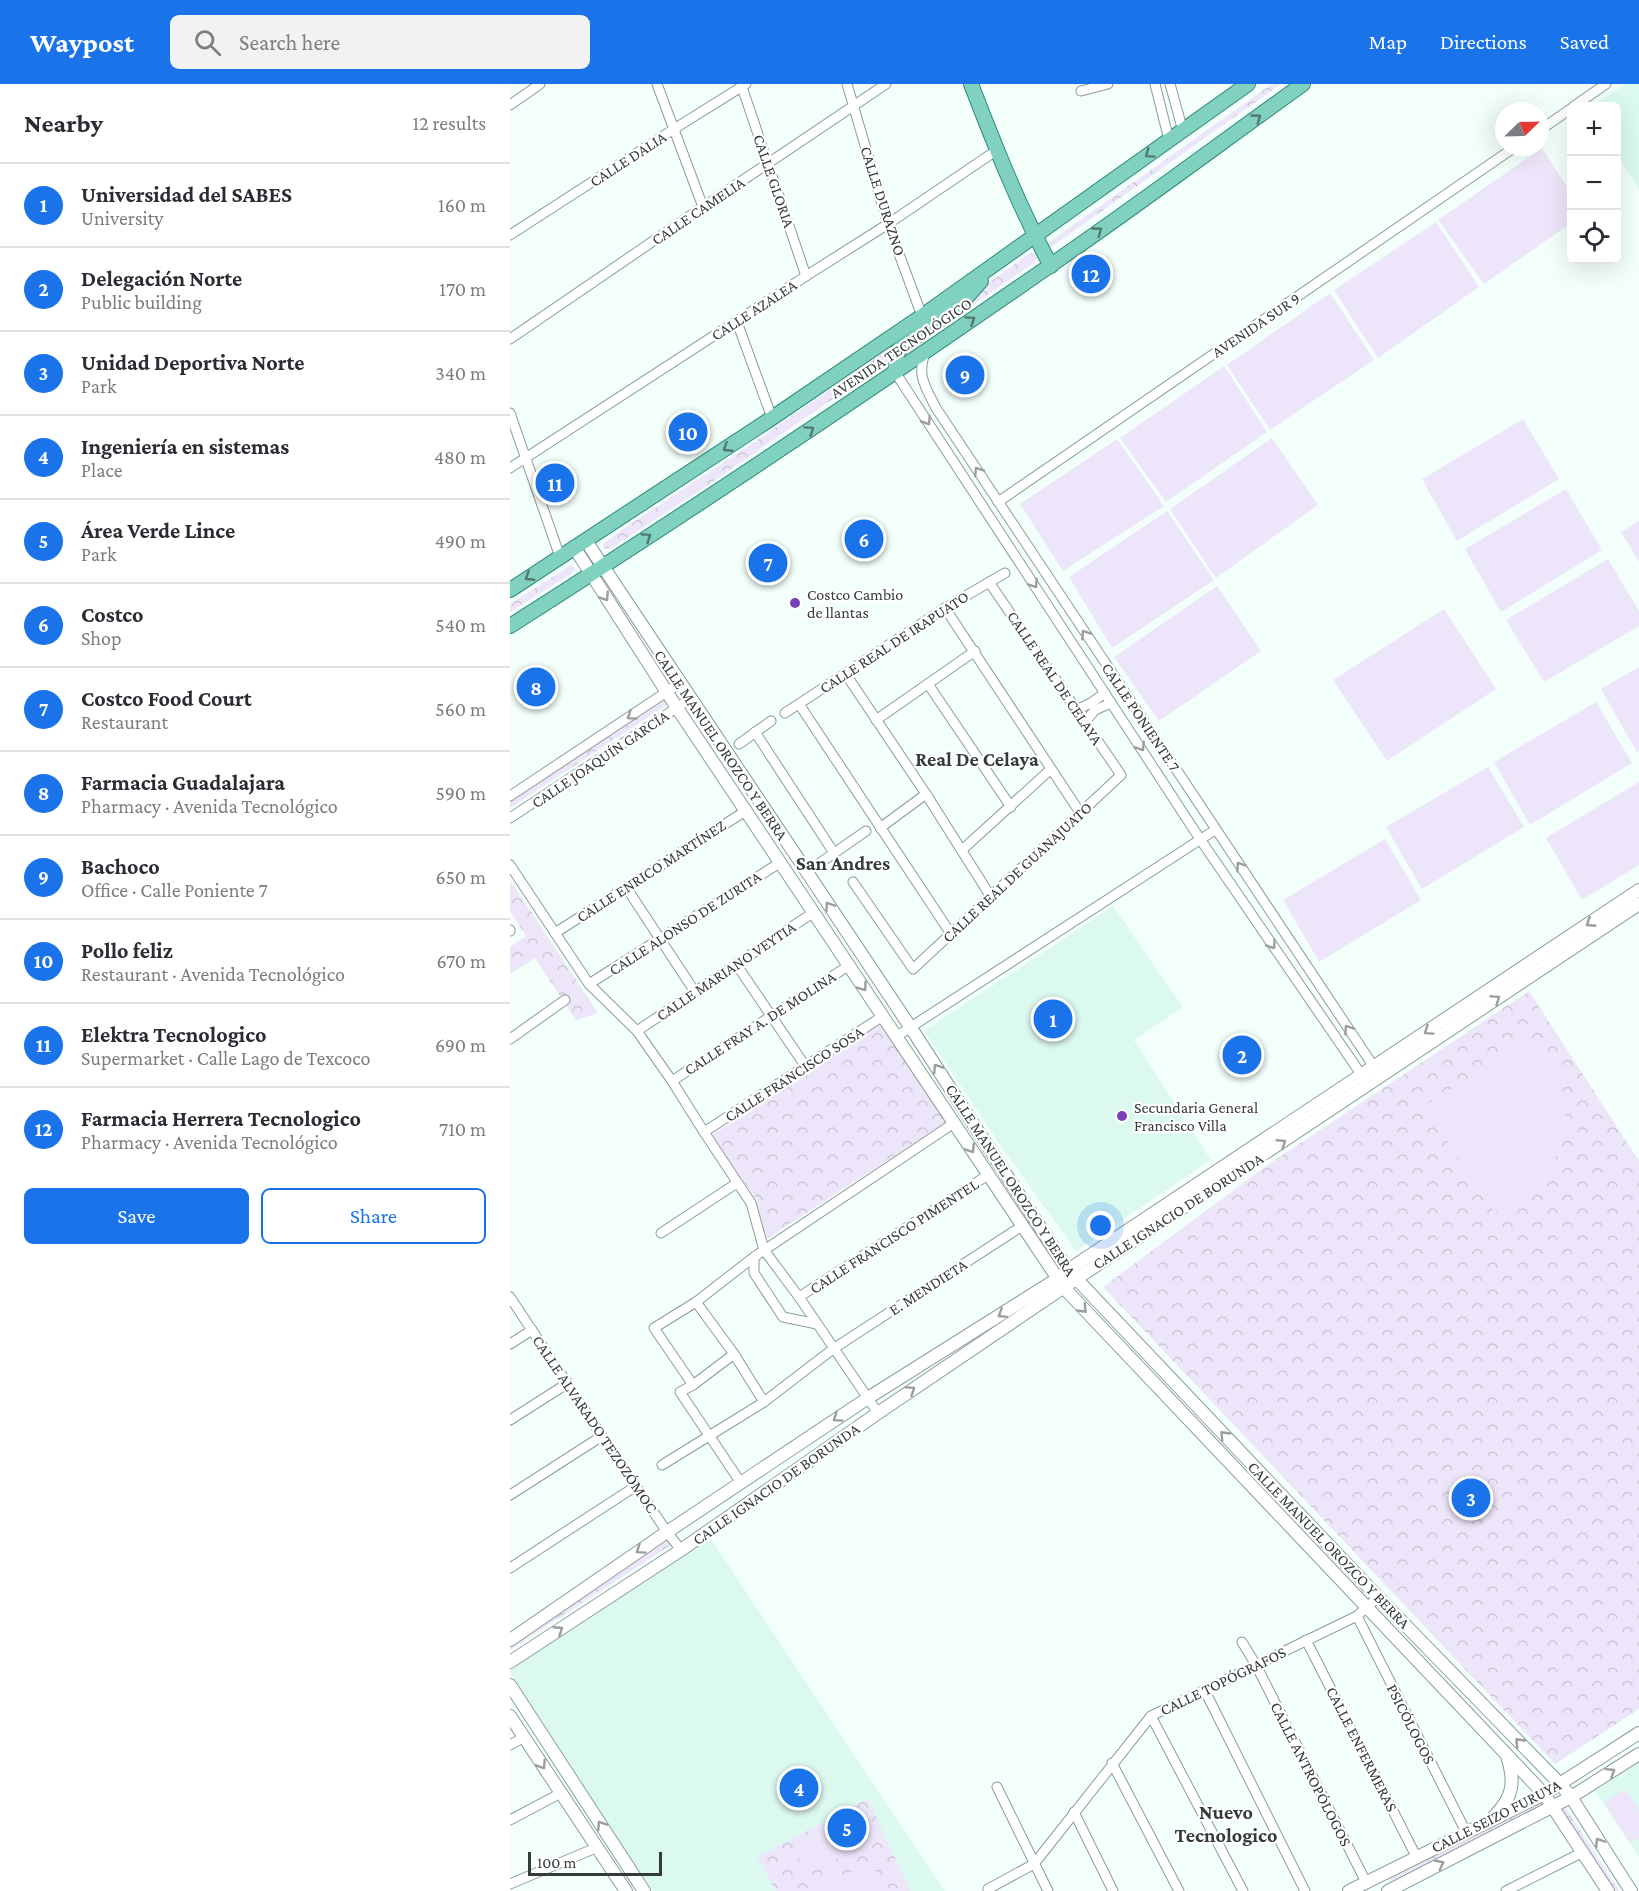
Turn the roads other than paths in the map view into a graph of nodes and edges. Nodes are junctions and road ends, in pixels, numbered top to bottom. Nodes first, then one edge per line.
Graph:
1 (540, 84) edge
2 (657, 84) edge
3 (847, 84) edge
4 (886, 84) edge
5 (971, 84) edge
6 (1108, 84) edge
7 (1155, 84) edge
8 (1170, 84) edge
9 (1248, 84) edge
10 (1303, 84) edge
11 (1606, 84) edge
12 (744, 85) edge
13 (1081, 91) dead end
14 (1580, 102) edge
15 (510, 105) edge
16 (853, 105) junction
17 (1567, 111) edge
18 (1549, 123) edge
19 (674, 129) junction
20 (1182, 131) junction
21 (1169, 140) junction
22 (997, 150) junction
23 (1502, 156) edge
24 (769, 164) junction
25 (703, 207) junction
26 (888, 224) junction
27 (510, 235) edge
28 (1035, 236) junction
29 (1001, 260) junction
30 (1051, 266) junction
31 (806, 276) junction
32 (922, 316) junction
33 (737, 322) junction
34 (510, 339) edge
35 (926, 351) junction
36 (895, 372) junction
37 (510, 413) edge
38 (772, 418) junction
39 (525, 458) junction
40 (510, 468) edge
41 (998, 502) junction
42 (580, 544) junction
43 (560, 557) junction
44 (603, 567) junction
45 (1005, 573) dead end
46 (591, 575) junction
47 (989, 582) junction
48 (510, 590) edge
49 (945, 608) junction
50 (510, 626) edge
51 (975, 651) junction
52 (845, 673) junction
53 (680, 683) junction
54 (928, 684) junction
55 (667, 692) junction
56 (1105, 693) junction
57 (690, 699) junction
58 (1111, 703) junction
59 (799, 704) junction
60 (677, 708) junction
61 (1076, 710) junction
62 (785, 713) dead end
63 (876, 720) junction
64 (771, 721) dead end
65 (1085, 722) junction
66 (755, 732) junction
67 (739, 744) dead end
68 (1051, 769) junction
69 (1121, 775) joint
70 (926, 794) junction
71 (510, 796) edge
72 (1011, 807) junction
73 (747, 810) junction
74 (1081, 814) junction
75 (510, 818) edge
76 (880, 828) junction
77 (1215, 830) junction
78 (866, 831) dead end
79 (1200, 839) junction
80 (962, 850) junction
81 (834, 853) junction
82 (781, 862) junction
83 (510, 865) edge
84 (807, 872) junction
85 (853, 882) dead end
86 (626, 887) junction
87 (1639, 890) edge
88 (991, 897) junction
89 (1639, 904) edge
90 (814, 912) junction
91 (555, 933) junction
92 (951, 934) junction
93 (660, 939) junction
94 (736, 964) junction
95 (848, 966) junction
96 (589, 984) junction
97 (695, 992) junction
98 (565, 1000) dead end
99 (772, 1016) junction
100 (883, 1016) junction
101 (911, 1028) junction
102 (637, 1031) junction
103 (897, 1036) junction
104 (510, 1039) edge
105 (806, 1067) junction
106 (1377, 1072) junction
107 (1365, 1080) junction
108 (672, 1081) junction
109 (954, 1123) junction
110 (704, 1132) junction
111 (988, 1175) junction
112 (738, 1183) junction
113 (1022, 1226) junction
114 (661, 1233) dead end
115 (764, 1250) junction
116 (754, 1257) junction
117 (1072, 1275) junction
118 (1060, 1284) junction
119 (510, 1297) edge
120 (799, 1297) junction
121 (696, 1302) junction
122 (817, 1324) junction
123 (532, 1330) junction
124 (510, 1344) edge
125 (833, 1349) junction
126 (734, 1354) junction
127 (568, 1383) junction
128 (693, 1385) junction
129 (868, 1398) junction
130 (764, 1402) junction
131 (878, 1413) junction
132 (510, 1420) edge
133 (602, 1436) junction
134 (710, 1437) junction
135 (662, 1465) dead end
136 (741, 1483) junction
137 (636, 1486) junction
138 (510, 1496) edge
139 (667, 1532) junction
140 (681, 1550) junction
141 (510, 1568) edge
142 (1378, 1597) junction
143 (1362, 1612) junction
144 (510, 1640) edge
145 (1306, 1640) junction
146 (1242, 1642) dead end
147 (510, 1662) edge
148 (1256, 1665) junction
149 (510, 1685) edge
150 (1205, 1691) junction
151 (510, 1716) edge
152 (1151, 1716) junction
153 (1639, 1733) edge
154 (524, 1737) junction
155 (510, 1745) edge
156 (1505, 1752) junction
157 (1639, 1754) edge
158 (1112, 1763) junction
159 (1560, 1784) junction
160 (997, 1787) dead end
161 (561, 1793) junction
162 (1544, 1794) junction
163 (1571, 1797) junction
164 (1554, 1806) junction
165 (1074, 1812) junction
166 (510, 1820) edge
167 (1486, 1823) junction
168 (1466, 1832) junction
169 (598, 1847) junction
170 (1582, 1852) junction
171 (1417, 1858) junction
172 (1034, 1864) junction
173 (1382, 1875) junction
174 (1366, 1882) junction
175 (510, 1884) edge
176 (988, 1890) edge
177 (626, 1891) edge
178 (645, 1891) edge
179 (1048, 1891) edge
180 (1113, 1891) edge
181 (1179, 1891) edge
182 (1243, 1891) edge
183 (1305, 1891) edge
184 (1349, 1891) edge
185 (1389, 1891) edge
186 (1506, 1891) edge
187 (1608, 1891) edge
188 (1631, 1891) edge

1 - 15 street
2 - 19 street
3 - 16 street, CALLE DURAZNO
4 - 16 street, CALLE CAMELIA
5 - 22 main road
6 - 13 street
7 - 21 street
8 - 20 street
9 - 20 main road, AVENIDA TECNOLÓGICO
30 -> 10 main road, AVENIDA TECNOLÓGICO
11 - 14 street
12 - 19 street, CALLE DALIA
12 - 24 street, CALLE GLORIA
16 - 24 street, CALLE CAMELIA
16 - 26 street, CALLE DURAZNO
17 - 18 street
19 - 25 street
19 - 27 street, CALLE DALIA
20 - 21 main road, AVENIDA TECNOLÓGICO
21 -> 28 main road, AVENIDA TECNOLÓGICO
22 - 26 street, CALLE AZALEA
22 - 28 main road
23 - 41 street, AVENIDA SUR 9
24 - 25 street, CALLE CAMELIA
24 - 31 street, CALLE GLORIA
25 - 34 street, CALLE CAMELIA
26 - 31 street, CALLE AZALEA
26 - 32 street, CALLE DURAZNO
28 - 29 main road, AVENIDA TECNOLÓGICO
28 - 30 main road
29 - 32 main road, AVENIDA TECNOLÓGICO
29 - 36 main road
35 -> 30 main road, AVENIDA TECNOLÓGICO
31 - 33 street, CALLE AZALEA
32 - 38 main road, AVENIDA TECNOLÓGICO
33 - 38 street
33 - 39 street, CALLE AZALEA
35 - 36 main road, AVENIDA TECNOLÓGICO
41 -> 35 street, CALLE PONIENTE 7
44 -> 36 main road, AVENIDA TECNOLÓGICO
36 -> 56 street, CALLE PONIENTE 7
37 - 39 street
38 -> 42 main road, AVENIDA TECNOLÓGICO
39 - 40 street, CALLE AZALEA
39 - 43 street
77 -> 41 street, CALLE PONIENTE 7
42 - 43 main road, AVENIDA TECNOLÓGICO
42 - 44 street, CALLE MANUEL OROZCO Y BERRA
42 - 46 street, CALLE MANUEL OROZCO Y BERRA
43 -> 48 main road, AVENIDA TECNOLÓGICO
44 - 46 main road, AVENIDA TECNOLÓGICO
44 - 53 street, CALLE MANUEL OROZCO Y BERRA
45 - 47 street, CALLE REAL DE IRAPUATO
46 - 50 main road, AVENIDA TECNOLÓGICO
46 -> 55 street, CALLE MANUEL OROZCO Y BERRA
47 - 49 street, CALLE REAL DE IRAPUATO
47 - 61 street, CALLE REAL DE CELAYA
49 - 51 street
49 - 52 street, CALLE REAL DE IRAPUATO
51 - 54 street
51 - 68 street
52 - 59 street, CALLE REAL DE IRAPUATO
52 - 63 street
53 - 55 street, CALLE JOAQUÍN GARCÍA
53 - 57 street, CALLE MANUEL OROZCO Y BERRA
54 - 63 street
54 - 72 street
55 - 60 street, CALLE MANUEL OROZCO Y BERRA
55 -> 71 street, CALLE JOAQUÍN GARCÍA
56 - 58 street, CALLE PONIENTE 7
56 - 61 street
57 - 60 street, CALLE JOAQUÍN GARCÍA
57 - 84 street, CALLE MANUEL OROZCO Y BERRA
58 - 65 street
58 -> 79 street, CALLE PONIENTE 7
59 - 62 street, CALLE REAL DE IRAPUATO
59 - 76 street
60 - 73 street, CALLE MANUEL OROZCO Y BERRA
60 - 75 street, CALLE JOAQUÍN GARCÍA
61 - 65 street, CALLE REAL DE CELAYA
63 - 70 street
64 - 66 street
65 - 69 street, CALLE REAL DE CELAYA
66 - 67 street
66 - 81 street
68 - 72 street
68 - 74 street
69 - 74 street, CALLE REAL DE GUANAJUATO
70 - 76 street
70 - 80 street
72 - 80 street
73 - 82 street, CALLE MANUEL OROZCO Y BERRA
73 - 86 street, CALLE ENRICO MARTÍNEZ
74 - 88 street, CALLE REAL DE GUANAJUATO
76 - 92 street
77 - 79 street
106 -> 77 street, CALLE PONIENTE 7
78 - 81 street
79 - 101 street
79 -> 107 street, CALLE PONIENTE 7
80 - 88 street
81 - 84 street
82 - 90 street, CALLE MANUEL OROZCO Y BERRA
82 - 93 street, CALLE ALONSO DE ZURITA
83 - 91 street
101 -> 84 street, CALLE MANUEL OROZCO Y BERRA
85 - 92 street, CALLE REAL DE GUANAJUATO
86 - 91 street, CALLE ENRICO MARTÍNEZ
86 - 93 street
87 -> 106 street, CALLE IGNACIO DE BORUNDA
88 - 92 street, CALLE REAL DE GUANAJUATO
106 -> 89 street, CALLE IGNACIO DE BORUNDA
90 - 94 street, CALLE MARIANO VEYTIA
90 - 95 street, CALLE MANUEL OROZCO Y BERRA
91 - 96 street
93 - 96 street, CALLE ALONSO DE ZURITA
93 - 97 street
94 - 97 street, CALLE MARIANO VEYTIA
94 - 99 street
95 - 99 street, CALLE FRAY A. DE MOLINA
95 -> 100 street, CALLE MANUEL OROZCO Y BERRA
96 - 102 street
97 - 102 street, CALLE MARIANO VEYTIA
98 - 104 street
99 - 105 street
99 - 108 street, CALLE FRAY A. DE MOLINA
100 - 103 street, CALLE MANUEL OROZCO Y BERRA
100 - 105 street, CALLE FRANCISCO SOSA
101 - 103 street
117 -> 101 street, CALLE MANUEL OROZCO Y BERRA
102 - 108 street
103 - 109 street, CALLE MANUEL OROZCO Y BERRA
105 - 110 street, CALLE FRANCISCO SOSA
106 - 107 street, CALLE IGNACIO DE BORUNDA
107 - 117 street, CALLE IGNACIO DE BORUNDA
108 - 110 street
109 -> 111 street, CALLE MANUEL OROZCO Y BERRA
109 - 115 street
110 - 112 street
111 - 113 street, CALLE MANUEL OROZCO Y BERRA
111 - 120 street, CALLE FRANCISCO PIMENTEL
112 - 114 street
112 - 115 street
113 - 118 street, CALLE MANUEL OROZCO Y BERRA
113 - 125 street, E. MENDIETA
115 - 116 street
115 - 120 street
116 - 121 street
116 - 122 street
117 - 118 street, CALLE IGNACIO DE BORUNDA
142 -> 117 street, CALLE MANUEL OROZCO Y BERRA
118 -> 129 street, CALLE IGNACIO DE BORUNDA
131 -> 118 street, CALLE IGNACIO DE BORUNDA
118 -> 143 street, CALLE MANUEL OROZCO Y BERRA
119 - 123 street, CALLE ALVARADO TEZOZÓMOC
120 - 122 street
121 - 126 street
121 - 128 street
122 - 125 street
123 - 124 street
123 - 127 street, CALLE ALVARADO TEZOZÓMOC
125 - 129 street
125 - 130 street, E. MENDIETA
126 - 128 street
126 - 130 street
127 - 132 street
127 - 133 street, CALLE ALVARADO TEZOZÓMOC
128 - 134 street
129 - 131 street
129 -> 136 street, CALLE IGNACIO DE BORUNDA
130 - 134 street, E. MENDIETA
131 - 140 street, CALLE IGNACIO DE BORUNDA
133 - 137 street, CALLE ALVARADO TEZOZÓMOC
133 - 138 street
134 - 135 street, E. MENDIETA
134 - 136 street
136 - 139 street, CALLE IGNACIO DE BORUNDA
137 - 139 street, CALLE ALVARADO TEZOZÓMOC
137 - 141 street
139 - 140 street, CALLE ALVARADO TEZOZÓMOC
139 -> 144 street, CALLE IGNACIO DE BORUNDA
147 -> 140 street, CALLE IGNACIO DE BORUNDA
142 - 143 street, CALLE TOPÓGRAFOS
159 -> 142 street, CALLE MANUEL OROZCO Y BERRA
143 - 145 street, CALLE TOPÓGRAFOS
143 - 156 street, CALLE MANUEL OROZCO Y BERRA
143 - 168 street, PSICÓLOGOS
145 - 148 street, CALLE TOPÓGRAFOS
145 - 171 street, CALLE ENFERMERAS
146 - 148 street, CALLE ANTROPÓLOGOS
148 - 150 street, CALLE TOPÓGRAFOS
148 - 174 street, CALLE ANTROPÓLOGOS
178 -> 149 street
150 - 152 street, CALLE TOPÓGRAFOS
150 - 183 street
151 - 154 street
152 - 158 street, CALLE TOPÓGRAFOS
152 - 182 street
153 - 159 street, CALLE SEIZO FURUYA
154 - 155 street
154 -> 161 street
156 - 162 street, CALLE MANUEL OROZCO Y BERRA
156 - 167 street
163 -> 157 street, CALLE SEIZO FURUYA
158 - 165 street, CALLE TOPÓGRAFOS
158 - 181 street
159 - 162 street, CALLE SEIZO FURUYA
159 - 163 street, CALLE MANUEL OROZCO Y BERRA
160 - 172 street
161 - 166 street
161 - 169 street
162 - 164 street, CALLE MANUEL OROZCO Y BERRA
162 - 167 street, CALLE SEIZO FURUYA
163 - 164 street, CALLE SEIZO FURUYA
188 -> 163 street, CALLE MANUEL OROZCO Y BERRA
164 - 170 street, CALLE MANUEL OROZCO Y BERRA
185 -> 164 street, CALLE SEIZO FURUYA
165 - 172 street, CALLE TOPÓGRAFOS
165 - 180 street
167 - 168 street, CALLE SEIZO FURUYA
168 - 171 street, CALLE SEIZO FURUYA
169 - 175 street
169 - 177 street
170 - 186 street
170 - 187 street, CALLE MANUEL OROZCO Y BERRA
171 - 173 street, CALLE SEIZO FURUYA
172 - 176 street, CALLE TOPÓGRAFOS
172 - 179 street
173 - 174 street, CALLE SEIZO FURUYA
173 - 185 street
174 - 184 street, CALLE SEIZO FURUYA

